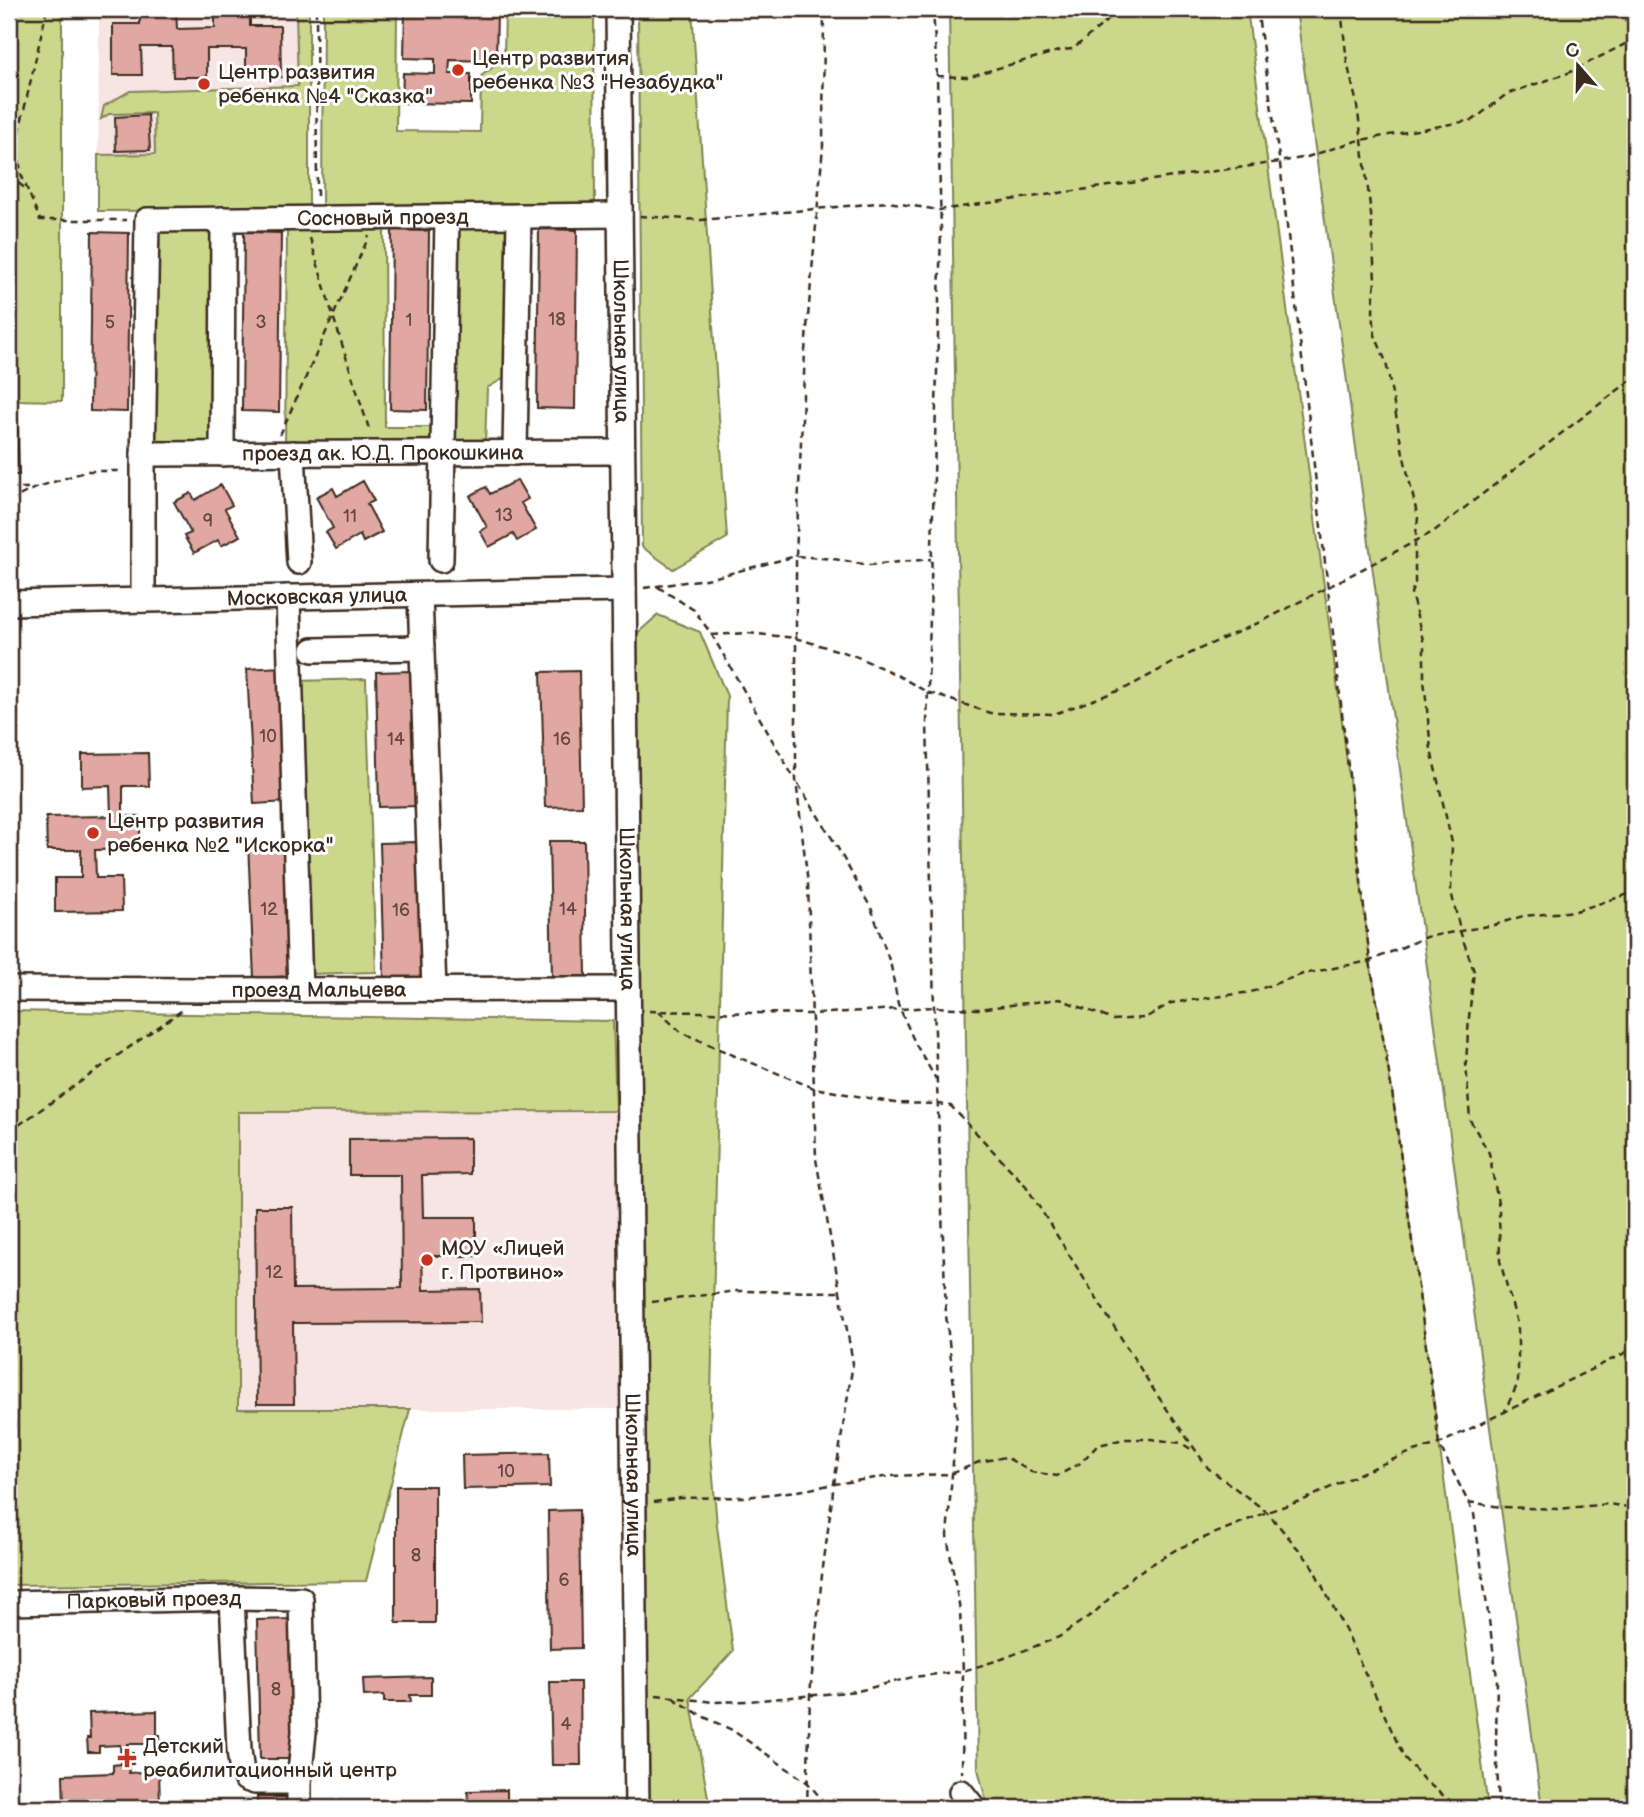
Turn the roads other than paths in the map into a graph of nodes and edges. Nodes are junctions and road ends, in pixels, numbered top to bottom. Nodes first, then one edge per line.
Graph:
1 (618, 9) edge
2 (620, 215) junction
3 (519, 216) junction
4 (447, 217) junction
5 (223, 219) junction
6 (622, 452) junction
7 (282, 453) junction
8 (444, 453) junction
9 (515, 453) junction
10 (222, 454) junction
11 (143, 462) junction
12 (441, 560) dead end
13 (299, 562) dead end
14 (624, 590) junction
15 (420, 595) junction
16 (288, 597) junction
17 (143, 600) junction
18 (9, 603) edge
19 (422, 648) junction
20 (313, 650) dead end
21 (9, 989) edge
22 (300, 990) junction
23 (434, 990) junction
24 (628, 1000) junction
25 (232, 1598) junction
26 (9, 1603) edge
27 (299, 1782) junction
28 (299, 1808) edge
29 (637, 1808) edge

1 - 2 street, Школьная улица
2 - 3 street, Сосновый проезд
2 - 6 street, Школьная улица
3 - 4 street, Сосновый проезд
3 - 9 street
4 - 5 street, Сосновый проезд
4 - 8 street
5 - 10 street
5 - 11 street, Сосновый проезд
6 - 9 street, проезд ак. Ю.Д. Прокошкина
6 - 14 street, Школьная улица
7 - 8 street, проезд ак. Ю.Д. Прокошкина
7 - 10 street, проезд ак. Ю.Д. Прокошкина
7 - 13 street
8 - 9 street, проезд ак. Ю.Д. Прокошкина
8 - 12 street
10 - 11 street, проезд ак. Ю.Д. Прокошкина
11 - 17 street
14 - 15 street, Московская улица
14 - 24 street, Школьная улица
15 - 16 street, Московская улица
15 - 19 street
16 - 17 street, Московская улица
16 - 22 street
17 - 18 street, Московская улица
19 - 20 street
19 - 23 street
21 - 22 street, проезд Мальцева
22 - 23 street, проезд Мальцева
23 - 24 street, проезд Мальцева
24 - 29 street, Школьная улица
25 - 26 street, Парковый проезд
25 - 27 street
25 - 27 street, Парковый проезд
27 - 28 street

